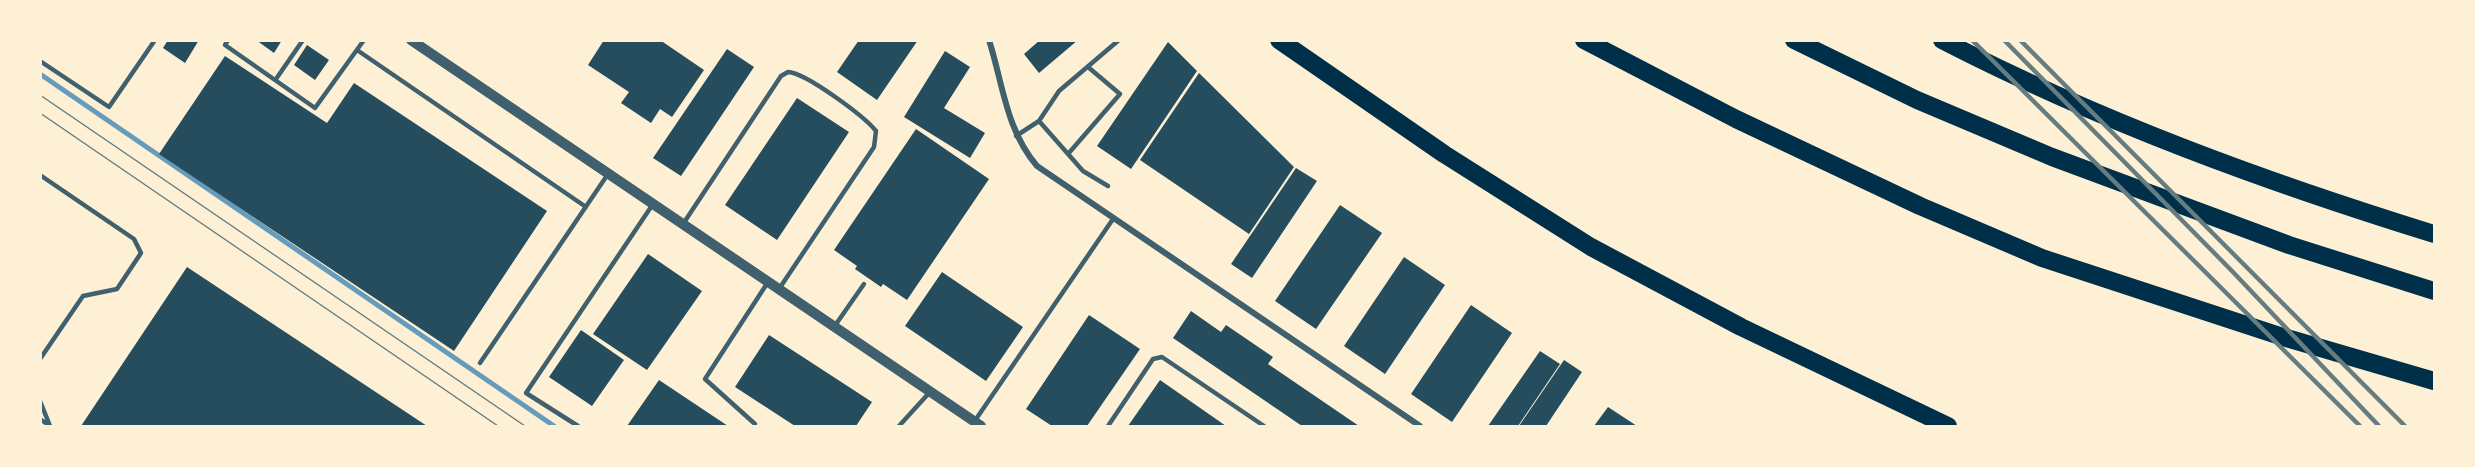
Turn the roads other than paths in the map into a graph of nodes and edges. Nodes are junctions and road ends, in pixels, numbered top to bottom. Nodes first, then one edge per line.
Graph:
1 (154, 40) edge
2 (228, 40) edge
3 (303, 40) edge
4 (364, 40) edge
5 (411, 40) edge
6 (989, 40) edge
7 (1119, 40) edge
8 (1279, 40) edge
9 (1288, 40) edge
10 (1584, 40) edge
11 (1794, 40) edge
12 (1942, 40) edge
13 (357, 50) junction
14 (40, 61) edge
15 (1088, 67) junction
16 (1321, 70) junction
17 (276, 79) junction
18 (1039, 122) junction
19 (1016, 136) junction
20 (1068, 154) junction
21 (40, 174) edge
22 (608, 174) junction
23 (1108, 186) dead end
24 (653, 204) junction
25 (586, 207) junction
26 (1113, 219) junction
27 (683, 224) junction
28 (2434, 234) edge
29 (768, 282) junction
30 (864, 284) dead end
31 (778, 289) junction
32 (2432, 290) edge
33 (834, 327) junction
34 (40, 359) edge
35 (480, 363) dead end
36 (2434, 381) edge
37 (930, 392) junction
38 (40, 401) edge
39 (40, 419) edge
40 (978, 424) edge
41 (50, 426) edge
42 (578, 426) edge
43 (756, 426) edge
44 (899, 426) edge
45 (1108, 426) edge
46 (1264, 426) edge
47 (1420, 426) edge
48 (1948, 426) edge

1 - 14 lane
2 - 17 lane
3 - 17 lane
4 - 13 lane
5 - 22 street
6 - 19 street
7 - 15 lane
8 - 16 highway
9 - 16 highway
10 - 36 highway
11 - 32 highway
12 - 28 highway
13 - 17 lane
13 - 25 lane
15 - 18 lane
15 - 20 lane
16 - 48 highway
18 - 19 lane
18 - 20 lane
19 - 26 street
20 - 23 lane
21 - 34 lane
22 - 24 street
22 - 25 lane
24 - 27 street
24 - 42 lane
25 - 35 lane
26 - 40 lane
26 - 47 street
27 - 29 street
27 - 31 lane
29 - 31 street
29 - 43 lane
30 - 33 lane
31 - 33 street
33 - 37 street
37 - 40 street
37 - 44 lane
38 - 41 lane
39 - 41 lane
45 - 46 lane

